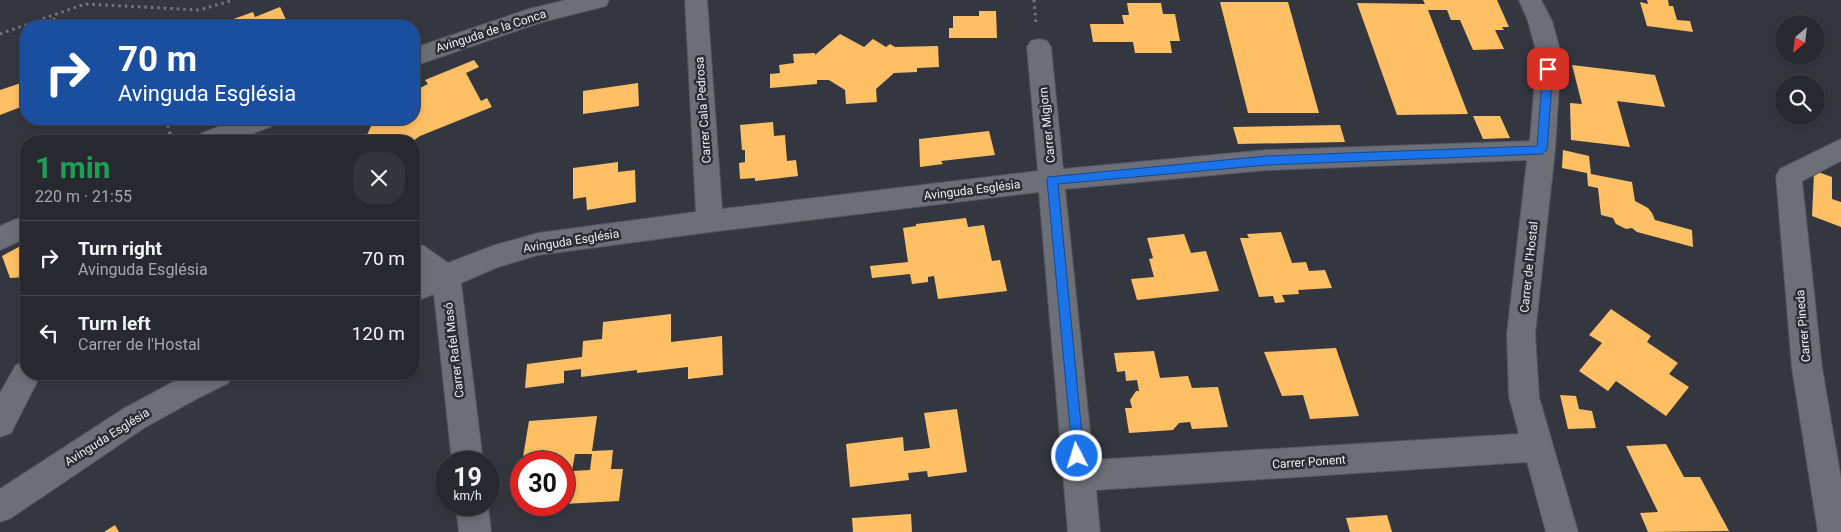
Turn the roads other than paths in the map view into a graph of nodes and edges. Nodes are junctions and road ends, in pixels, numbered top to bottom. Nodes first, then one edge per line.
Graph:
1 (598, 0) edge
2 (696, 0) edge
3 (1530, 0) edge
4 (1038, 47) dead end
5 (420, 55) edge
6 (254, 129) edge
7 (232, 135) edge
8 (1841, 149) edge
9 (1542, 150) junction
10 (1052, 180) junction
11 (710, 221) junction
12 (20, 229) edge
13 (0, 240) edge
14 (420, 258) edge
15 (446, 277) junction
16 (420, 288) edge
17 (23, 380) edge
18 (204, 380) edge
19 (0, 423) edge
20 (1538, 447) junction
21 (466, 451) edge
22 (1079, 476) junction
23 (0, 507) edge
24 (473, 516) edge
25 (475, 532) edge
26 (1084, 532) edge
27 (1562, 532) edge
28 (1834, 532) edge

1 - 5 street, Avinguda de la Conca
2 - 11 street, Carrer Cala Pedrosa
3 - 9 street, Carrer de l'Hostal
4 - 10 street, Carrer Migjorn
6 - 7 street
8 - 28 street, Carrer Pineda
9 - 10 street, Avinguda Església
9 - 20 street, Carrer de l'Hostal
10 - 11 street, Avinguda Església
10 - 22 street, Carrer Migjorn
11 - 15 street, Avinguda Església
12 - 13 street
14 - 15 street
15 - 16 street, Avinguda Església
15 - 21 street, Carrer Rafel Masó
17 - 19 street
18 - 23 street, Avinguda Església
20 - 22 street, Carrer Ponent
20 - 27 street, Carrer de l'Hostal
22 - 26 street, Carrer Migjorn
24 - 25 street

